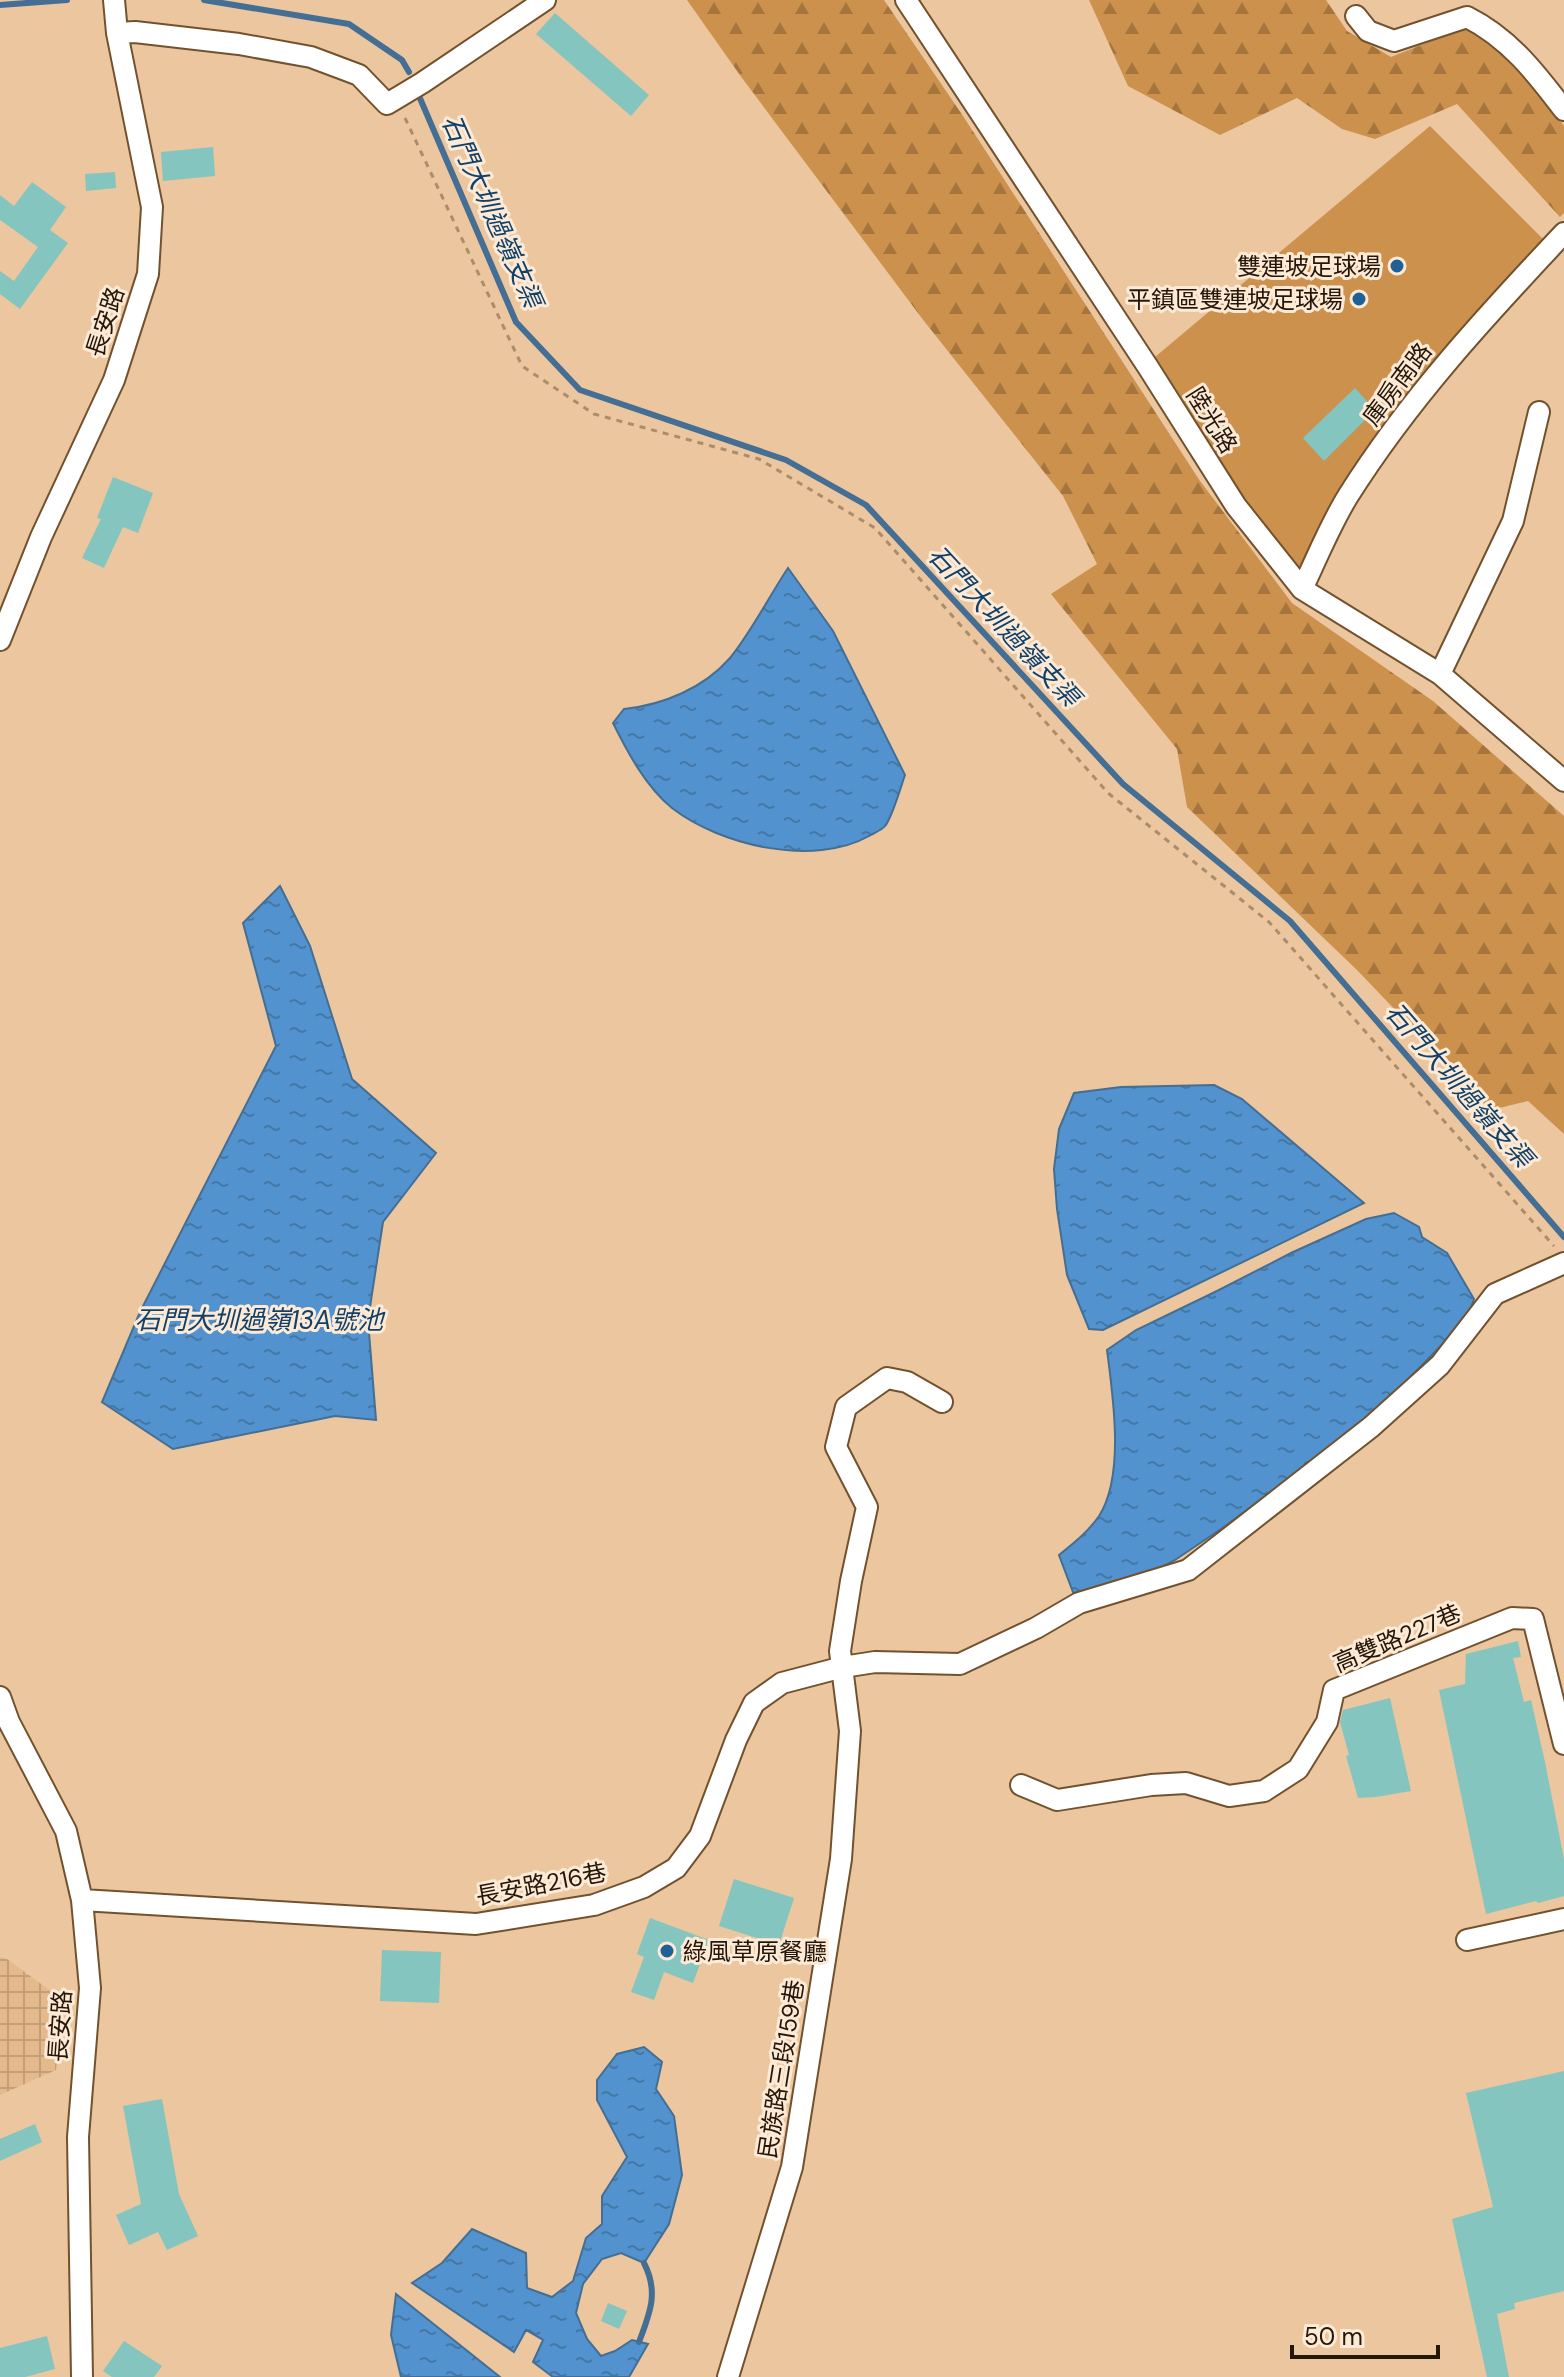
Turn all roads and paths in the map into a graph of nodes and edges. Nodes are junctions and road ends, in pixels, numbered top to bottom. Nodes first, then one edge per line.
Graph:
1 (114, 0) edge
2 (545, 0) edge
3 (906, 0) edge
4 (1356, 16) dead end
5 (117, 28) junction
6 (396, 99) junction
7 (1564, 110) edge
8 (1564, 233) edge
9 (1539, 412) dead end
10 (1302, 589) junction
11 (0, 640) edge
12 (1440, 674) junction
13 (1564, 781) edge
14 (1562, 1258) edge
15 (942, 1402) dead end
16 (843, 1667) junction
17 (0, 1697) edge
18 (1564, 1744) edge
19 (1021, 1785) dead end
20 (82, 1900) junction
21 (1564, 1919) edge
22 (1467, 1940) dead end
23 (82, 2377) edge
24 (728, 2377) edge

1 - 5 street, 長安路
2 - 6 street
3 - 10 street, 陸光路
4 - 7 street
5 - 6 street
5 - 11 street, 長安路
6 - 14 path
8 - 10 street, 庫房南路
9 - 12 street
10 - 12 street, 陸光路
12 - 13 street, 陸光路
14 - 16 street, 長安路216巷
15 - 16 street, 民族路三段159巷
16 - 20 street, 長安路216巷
16 - 24 street, 民族路三段159巷
17 - 20 street, 長安路
18 - 19 street, 高雙路227巷
20 - 23 street, 長安路
21 - 22 street

